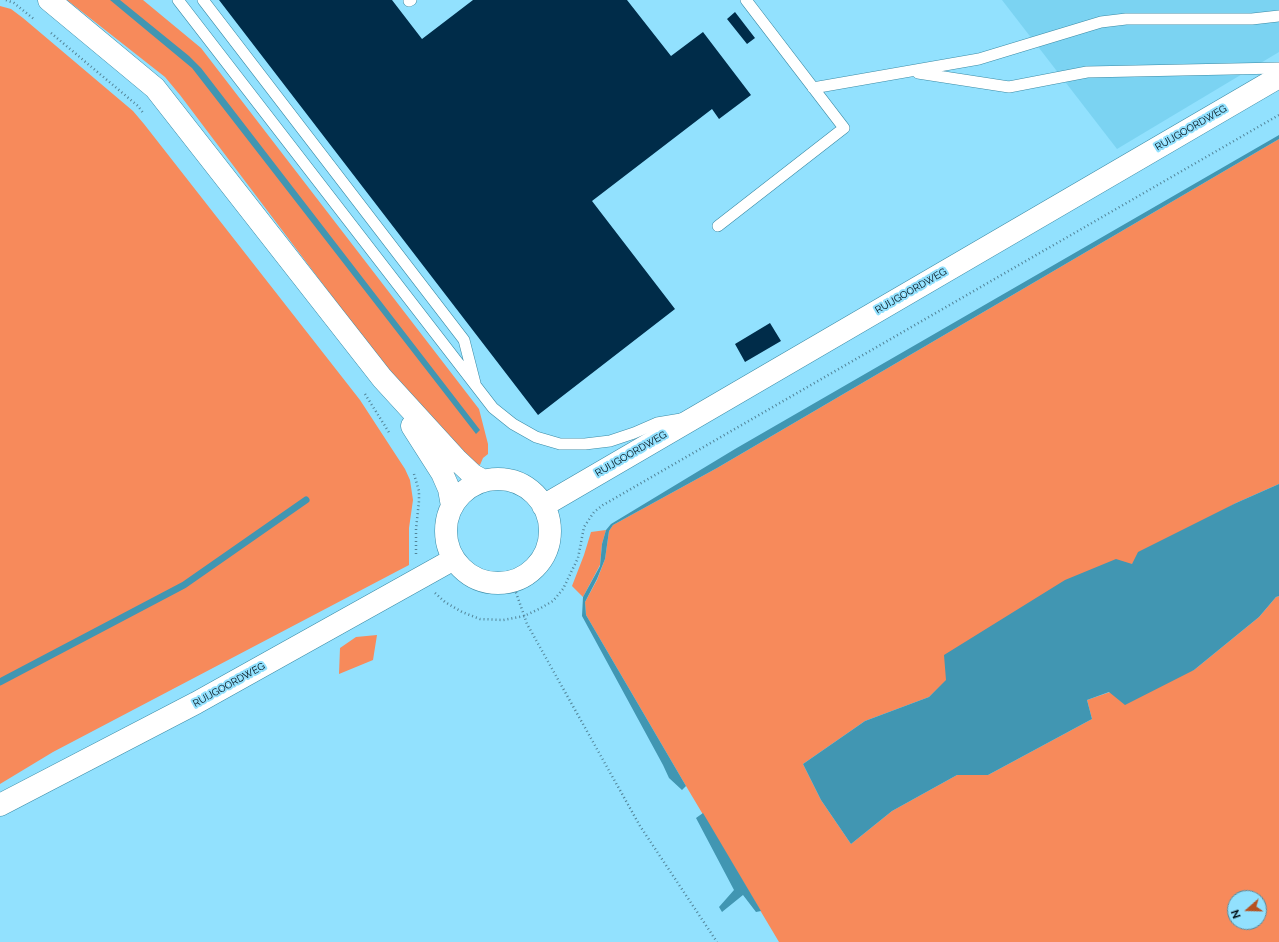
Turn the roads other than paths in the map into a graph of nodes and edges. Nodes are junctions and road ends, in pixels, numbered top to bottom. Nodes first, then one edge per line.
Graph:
1 (49, 0) edge
2 (178, 0) edge
3 (203, 0) edge
4 (746, 0) edge
5 (1279, 16) edge
6 (1279, 68) edge
7 (907, 71) junction
8 (1279, 77) edge
9 (813, 88) junction
10 (718, 226) dead end
11 (382, 378) junction
12 (476, 387) junction
13 (694, 418) junction
14 (484, 481) junction
15 (452, 506) junction
16 (543, 506) junction
17 (454, 559) junction
18 (0, 805) edge

1 - 11 street
2 - 12 lane
3 - 12 lane
4 - 9 lane
5 - 7 lane
6 - 7 lane
7 - 9 lane
8 - 13 street, RUIJGOORDWEG
9 - 10 lane
11 - 14 street
11 - 15 street
12 - 13 lane
13 - 16 street, RUIJGOORDWEG
14 - 15 street
14 - 16 street
15 - 17 street
16 - 17 street
17 - 18 street, RUIJGOORDWEG

